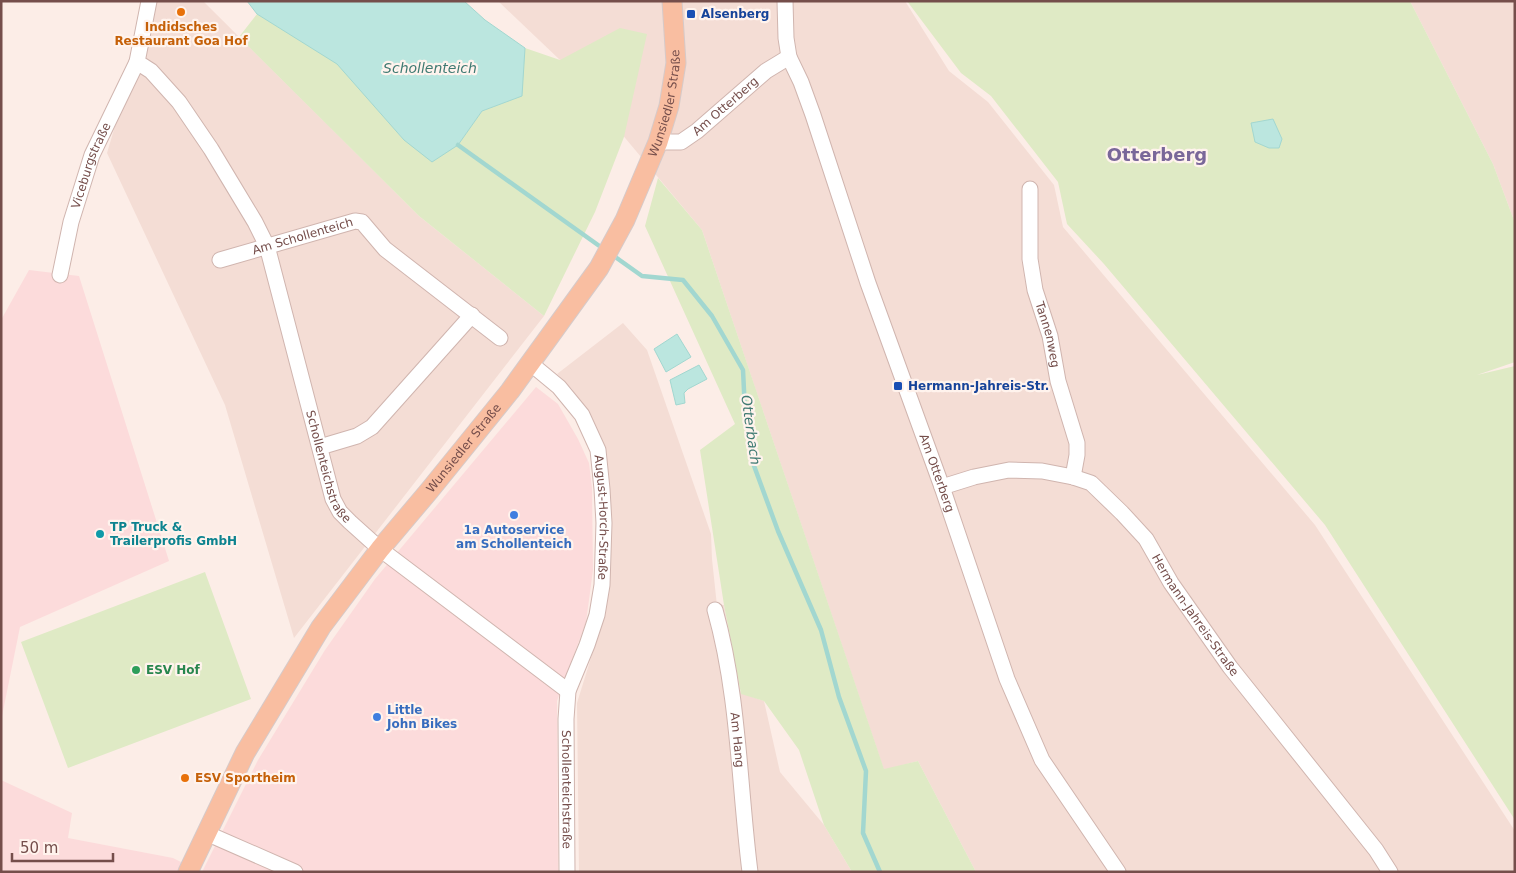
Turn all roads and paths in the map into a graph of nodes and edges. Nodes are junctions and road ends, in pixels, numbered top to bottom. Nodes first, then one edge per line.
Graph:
1 (149, 1) edge
2 (672, 1) edge
3 (785, 1) edge
4 (789, 57) junction
5 (138, 62) junction
6 (658, 142) junction
7 (1030, 189) dead end
8 (267, 246) junction
9 (220, 260) dead end
10 (60, 275) dead end
11 (472, 315) junction
12 (500, 338) dead end
13 (530, 364) junction
14 (320, 447) junction
15 (1073, 477) junction
16 (942, 487) junction
17 (380, 549) junction
18 (715, 610) dead end
19 (568, 691) junction
20 (206, 833) junction
21 (188, 872) edge
22 (295, 872) edge
23 (567, 872) edge
24 (750, 872) edge
25 (1118, 872) edge
26 (1390, 872) edge

1 - 5 street
2 - 6 main road, Wunsiedler Straße
3 - 4 street, Am Otterberg
4 - 6 street, Am Otterberg
4 - 16 street, Am Otterberg
5 - 8 street, Schollenteichstraße
5 - 10 street, Viceburgstraße
6 - 13 main road, Wunsiedler Straße
7 - 15 street, Tannenweg
8 - 9 street, Am Schollenteich
8 - 11 street, Am Schollenteich
8 - 14 street, Schollenteichstraße
11 - 12 street, Am Schollenteich
11 - 14 street
13 - 17 main road, Wunsiedler Straße
13 - 19 street, August-Horch-Straße
14 - 17 street, Schollenteichstraße
15 - 16 street, Hermann-Jahreis-Straße
15 - 26 street, Hermann-Jahreis-Straße
16 - 25 street, Am Otterberg
17 - 19 street, Schollenteichstraße
17 - 20 main road, Wunsiedler Straße
18 - 24 street, Am Hang
19 - 23 street, Schollenteichstraße
20 - 21 main road, Wunsiedler Straße
20 - 22 street

